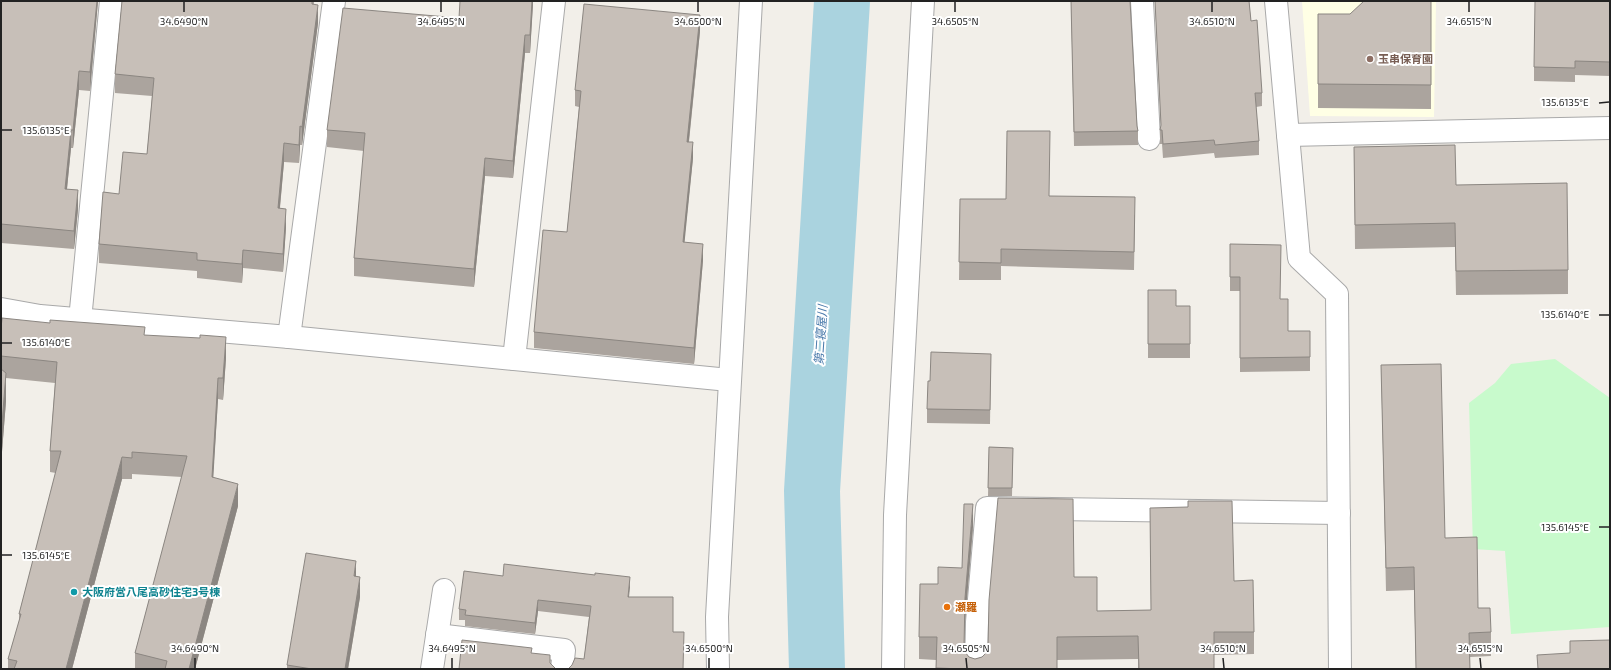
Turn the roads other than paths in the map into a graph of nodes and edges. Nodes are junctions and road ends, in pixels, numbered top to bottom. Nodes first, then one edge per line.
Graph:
1 (111, 1) edge
2 (334, 1) edge
3 (554, 1) edge
4 (751, 1) edge
5 (923, 1) edge
6 (1142, 1) edge
7 (1276, 1) edge
8 (1610, 128) edge
9 (1288, 135) junction
10 (1149, 139) dead end
11 (1, 309) edge
12 (80, 320) junction
13 (289, 337) junction
14 (514, 359) junction
15 (729, 380) junction
16 (1339, 513) junction
17 (444, 590) dead end
18 (437, 635) junction
19 (432, 669) edge
20 (562, 669) edge
21 (718, 669) edge
22 (893, 669) edge
23 (976, 669) edge
24 (1340, 669) edge

1 - 12 street
2 - 13 street
3 - 14 street
4 - 15 street
5 - 22 street
6 - 10 street
7 - 9 street
8 - 9 street
9 - 16 street
11 - 12 street
12 - 13 street
13 - 14 street
14 - 15 street
15 - 21 street
16 - 23 street
16 - 24 street
17 - 18 street
18 - 19 street
18 - 20 street

